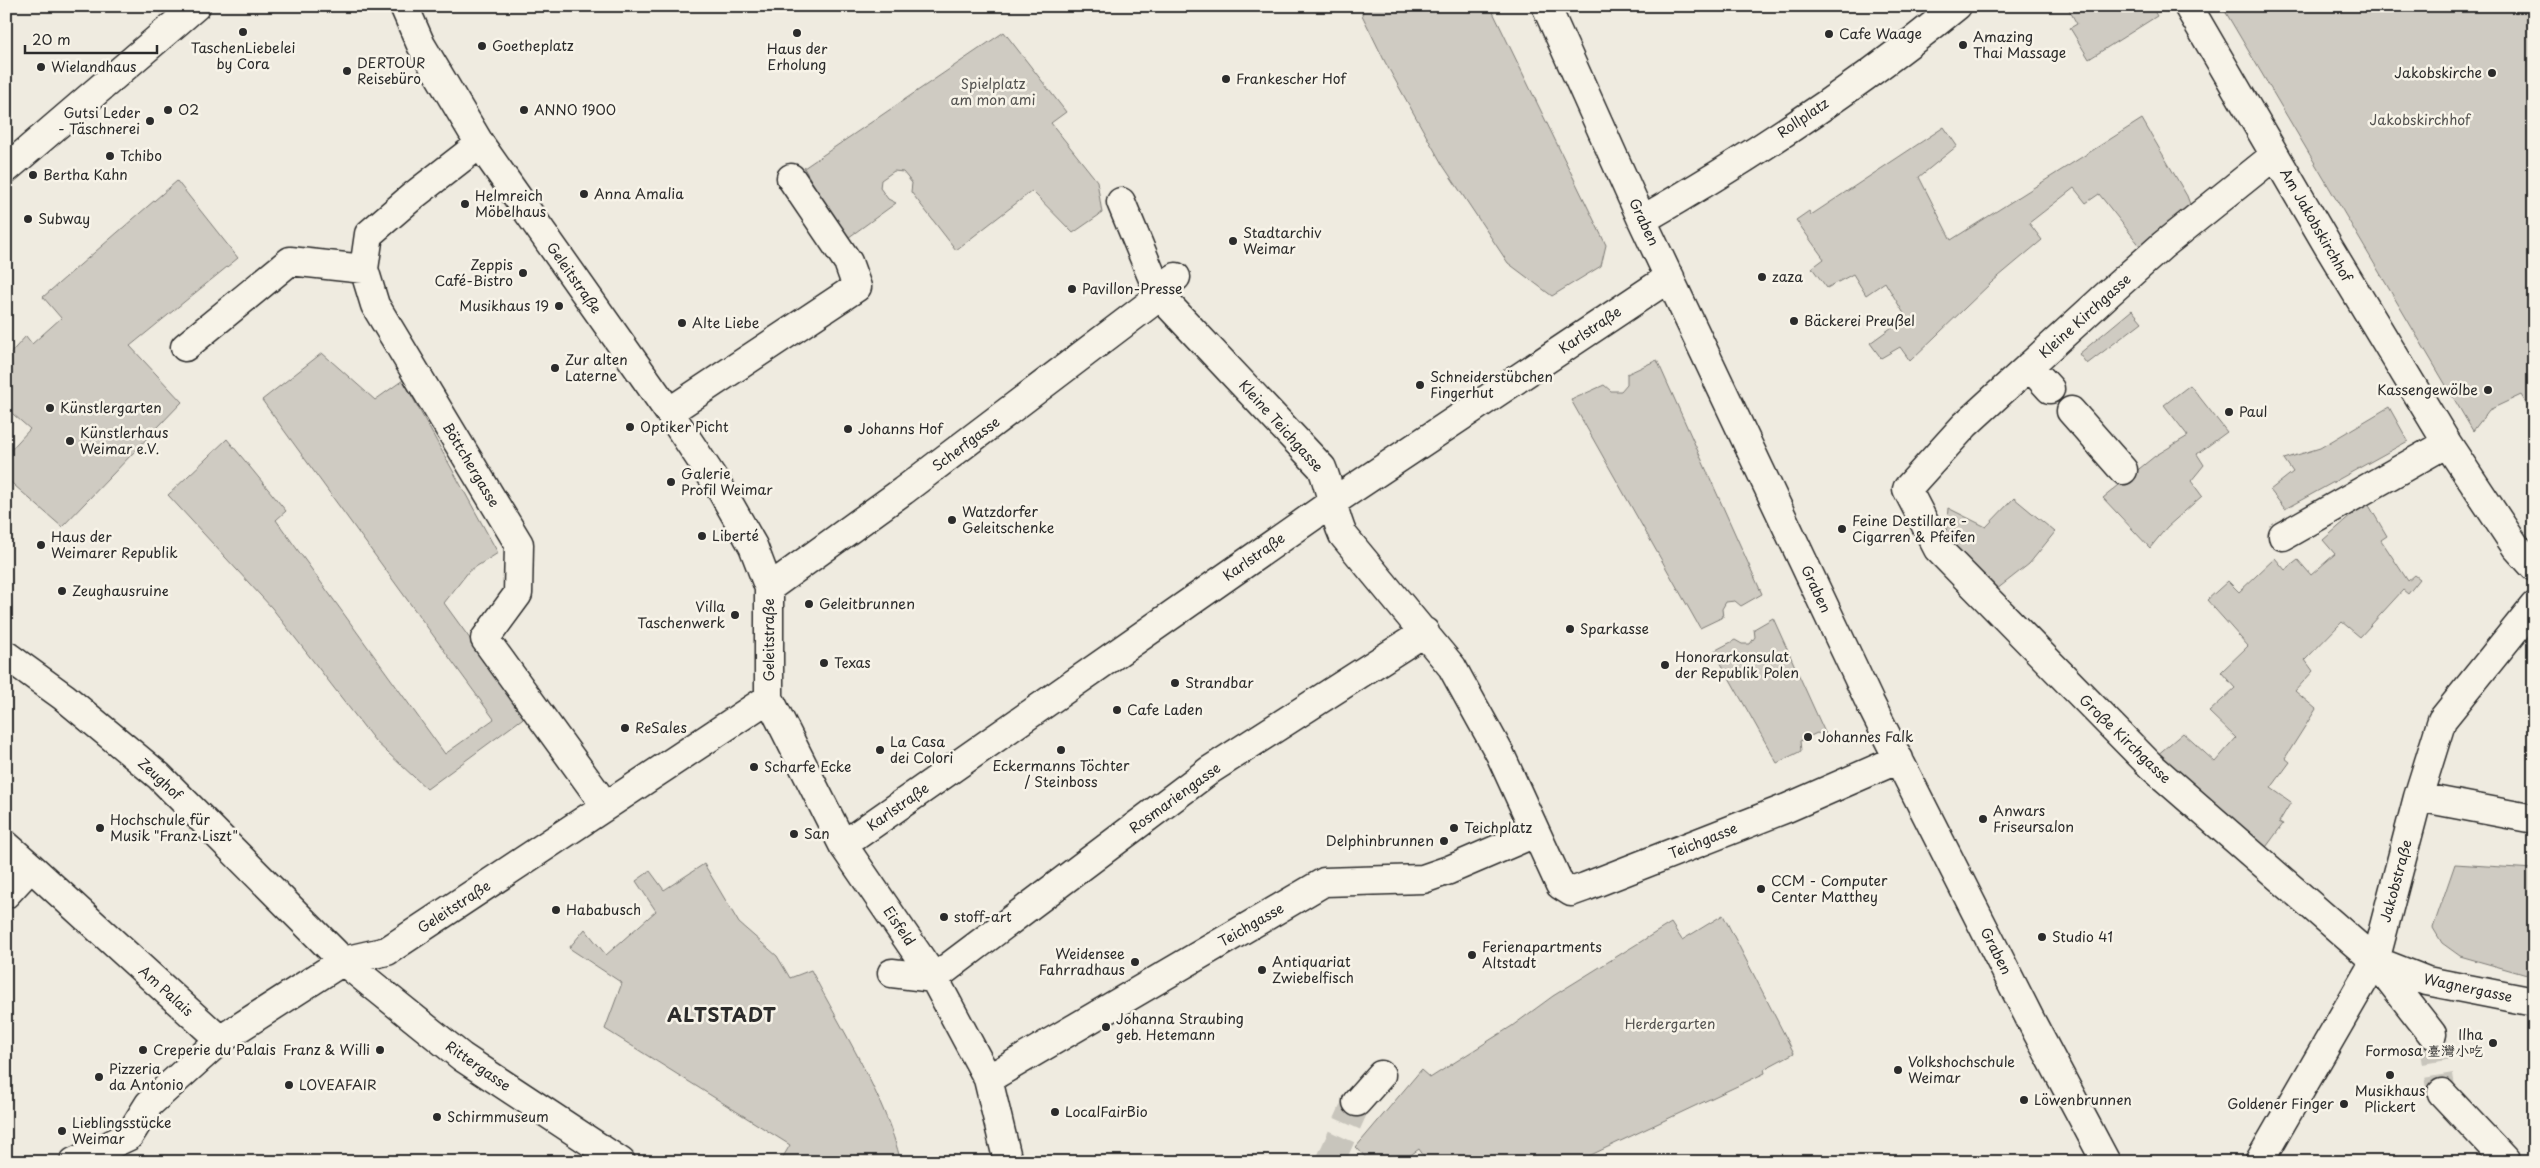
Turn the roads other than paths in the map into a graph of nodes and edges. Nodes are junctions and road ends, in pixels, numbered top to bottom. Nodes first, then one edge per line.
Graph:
1 (196, 6) edge
2 (404, 6) edge
3 (1546, 6) edge
4 (1957, 6) edge
5 (2188, 6) edge
6 (480, 144) junction
7 (2275, 156) junction
8 (6, 169) edge
9 (791, 178) dead end
10 (1121, 202) dead end
11 (1642, 220) junction
12 (364, 269) junction
13 (1670, 277) junction
14 (1164, 288) junction
15 (185, 347) dead end
16 (2029, 366) junction
17 (2050, 389) dead end
18 (2071, 411) dead end
19 (668, 412) junction
20 (2447, 443) junction
21 (2123, 470) dead end
22 (1906, 489) joint
23 (1333, 502) junction
24 (2283, 536) dead end
25 (2534, 566) edge
26 (770, 588) junction
27 (2534, 606) edge
28 (1425, 632) junction
29 (6, 655) edge
30 (769, 698) junction
31 (1500, 754) joint
32 (1899, 759) junction
33 (2418, 797) junction
34 (605, 805) junction
35 (2534, 819) edge
36 (1535, 833) junction
37 (6, 845) edge
38 (843, 845) junction
39 (31, 867) junction
40 (6, 894) edge
41 (342, 961) junction
42 (2375, 961) junction
43 (892, 973) dead end
44 (934, 978) junction
45 (2534, 1002) edge
46 (2432, 1034) tunnel mouth
47 (220, 1040) junction
48 (1381, 1075) dead end
49 (988, 1079) junction
50 (2442, 1093) tunnel mouth
51 (1357, 1102) tunnel mouth
52 (126, 1149) edge
53 (2505, 1160) dead end
54 (74, 1162) edge
55 (621, 1162) edge
56 (1008, 1162) edge
57 (2106, 1162) edge
58 (2259, 1162) edge

1 - 8 street
2 - 6 street, Geleitstraße
3 - 11 street, Graben
4 - 11 street, Rollplatz
5 - 7 street, Am Jakobskirchhof
6 - 12 street, Böttchergasse
6 - 19 street, Geleitstraße
7 - 16 street, Kleine Kirchgasse
7 - 20 street, Am Jakobskirchhof
9 - 19 street
10 - 14 street, Kleine Teichgasse
11 - 13 street, Graben
12 - 15 street
12 - 34 street, Böttchergasse
13 - 23 street, Karlstraße
13 - 32 street, Graben
14 - 23 street, Kleine Teichgasse
14 - 26 street, Scherfgasse
16 - 17 street
16 - 22 street, Kleine Kirchgasse
18 - 21 street
19 - 26 street, Geleitstraße
20 - 24 street
20 - 25 street, Am Jakobskirchhof
22 - 42 street, Große Kirchgasse
23 - 28 street, Kleine Teichgasse
23 - 38 street, Karlstraße
26 - 30 street, Geleitstraße
27 - 33 street, Jakobstraße
28 - 31 street, Kleine Teichgasse
28 - 44 street, Rosmariengasse
29 - 41 street, Zeughof
30 - 34 street, Geleitstraße
30 - 38 street, Eisfeld
31 - 36 street, Teichgasse
32 - 36 street, Teichgasse
32 - 57 street, Graben
33 - 35 street
33 - 42 street, Jakobstraße
34 - 41 street, Geleitstraße
36 - 49 street, Teichgasse
37 - 39 street, Am Palais
38 - 44 street, Eisfeld
39 - 40 street
39 - 47 street, Am Palais
41 - 47 street
41 - 55 street, Rittergasse
42 - 45 street, Wagnergasse
42 - 46 street
42 - 58 street, Jakobstraße
43 - 44 street
44 - 49 street, Eisfeld
47 - 52 street
48 - 51 street
49 - 56 street, Eisfeld
50 - 53 street
52 - 54 street

